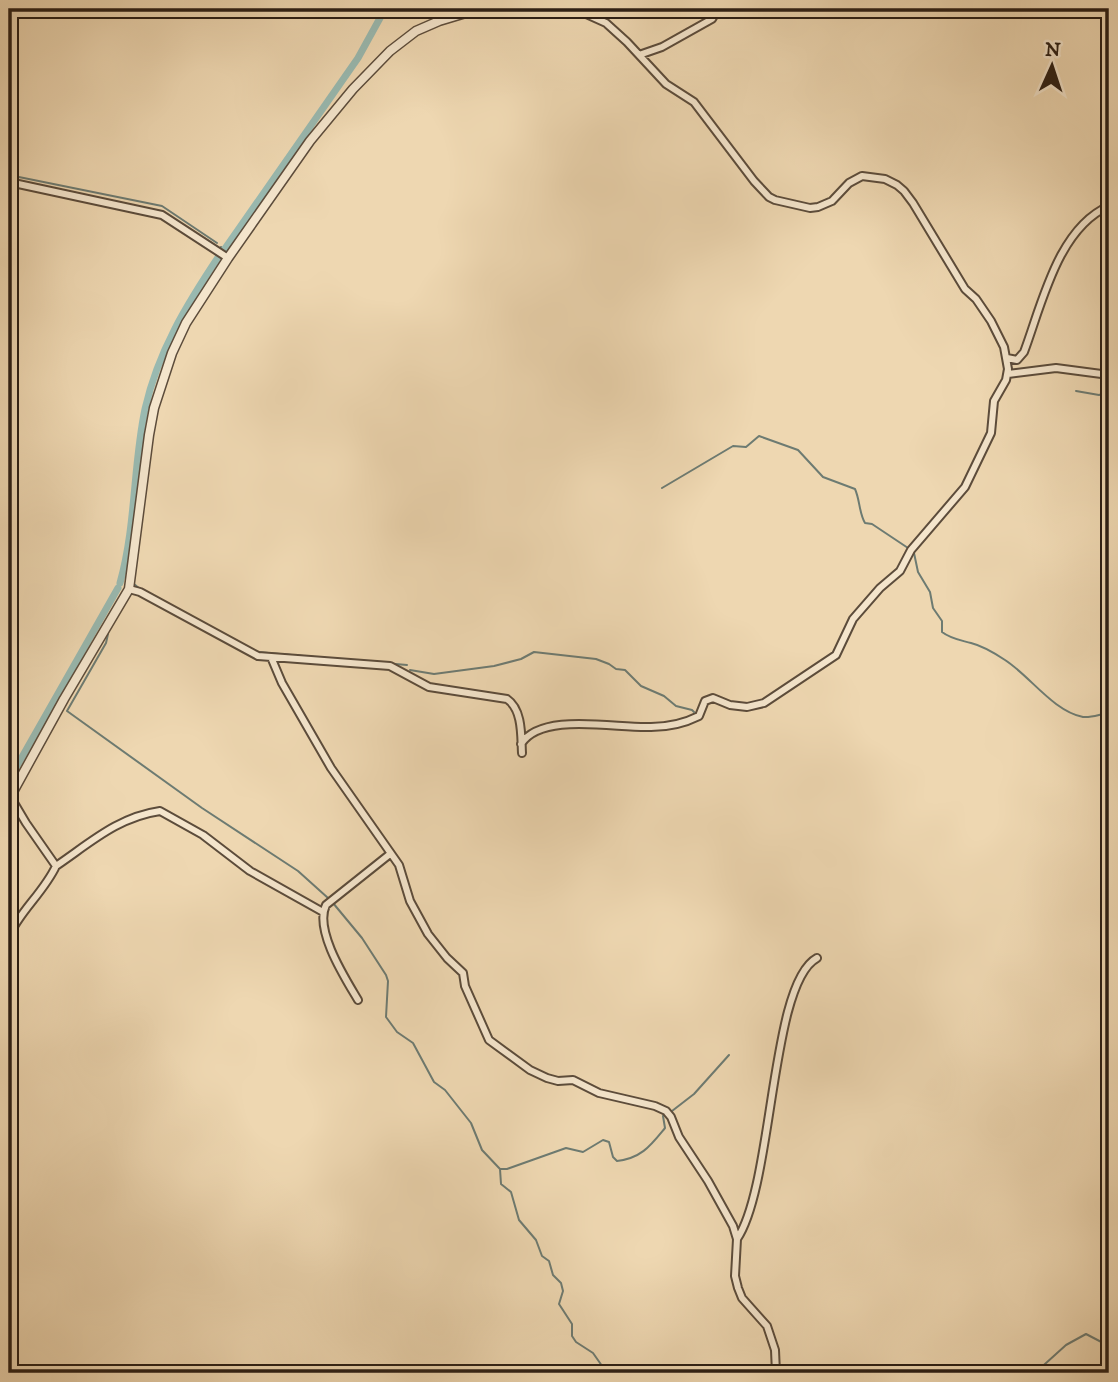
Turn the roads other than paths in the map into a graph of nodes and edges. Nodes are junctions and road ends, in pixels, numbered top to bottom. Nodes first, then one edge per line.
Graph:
1 (480, 9) edge
2 (575, 9) edge
3 (718, 9) edge
4 (639, 55) junction
5 (9, 182) edge
6 (1109, 206) edge
7 (228, 258) junction
8 (1007, 358) junction
9 (1008, 374) junction
10 (1109, 375) edge
11 (129, 589) junction
12 (271, 657) junction
13 (521, 744) junction
14 (522, 753) dead end
15 (10, 798) edge
16 (390, 854) junction
17 (56, 866) junction
18 (323, 912) junction
19 (9, 936) edge
20 (817, 958) dead end
21 (358, 1000) dead end
22 (9, 1089) edge
23 (9, 1208) edge
24 (737, 1239) junction
25 (776, 1373) edge

1 - 7 street
2 - 4 street
3 - 4 street
4 - 8 street
5 - 7 street
6 - 8 street
7 - 11 street
8 - 9 street
9 - 10 street
9 - 13 street
11 - 12 street
11 - 15 street
12 - 13 street
12 - 16 street
13 - 14 street
15 - 17 street
16 - 18 street
16 - 24 street
17 - 18 street
17 - 19 street
18 - 21 street
20 - 24 street
22 - 23 street
24 - 25 street

